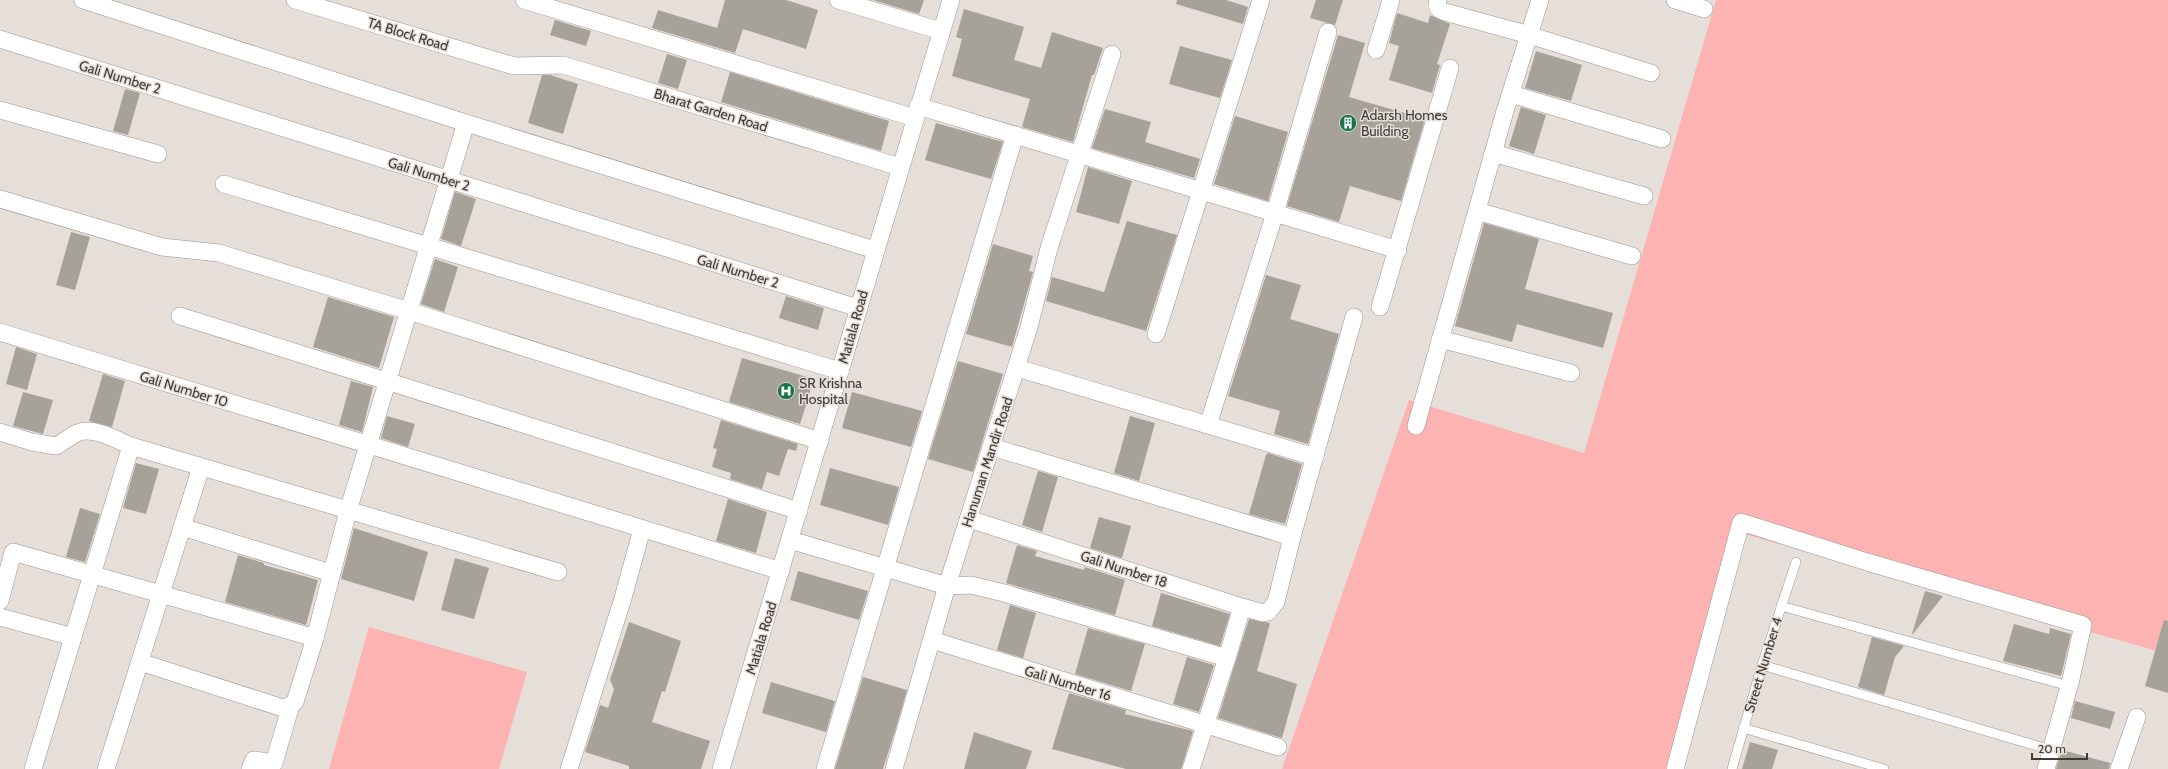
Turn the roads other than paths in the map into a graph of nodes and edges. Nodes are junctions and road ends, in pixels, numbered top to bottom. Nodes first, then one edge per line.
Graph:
1 (83, 0) edge
2 (295, 0) edge
3 (524, 0) edge
4 (838, 0) edge
5 (951, 0) edge
6 (1261, 0) edge
7 (1391, 0) edge
8 (1438, 0) edge
9 (1540, 0) edge
10 (1675, 0) edge
11 (1704, 8) dead end
12 (941, 31) junction
13 (1328, 32) dead end
14 (1529, 35) junction
15 (0, 39) edge
16 (1376, 50) dead end
17 (1112, 54) dead end
18 (522, 66) joint
19 (1450, 68) dead end
20 (1651, 73) dead end
21 (1511, 94) junction
22 (0, 110) edge
23 (916, 112) junction
24 (466, 123) junction
25 (1015, 135) junction
26 (1662, 139) dead end
27 (1493, 153) junction
28 (158, 154) dead end
29 (1079, 154) junction
30 (900, 167) junction
31 (448, 180) junction
32 (224, 184) dead end
33 (1200, 191) junction
34 (1644, 196) dead end
35 (0, 199) edge
36 (1477, 211) junction
37 (1275, 213) junction
38 (428, 247) junction
39 (875, 250) junction
40 (1398, 250) junction
41 (1632, 256) dead end
42 (1380, 306) dead end
43 (858, 308) junction
44 (409, 311) junction
45 (180, 316) dead end
46 (1354, 317) dead end
47 (0, 332) edge
48 (1156, 334) dead end
49 (1440, 339) junction
50 (1016, 368) junction
51 (840, 371) junction
52 (1571, 373) dead end
53 (388, 381) junction
54 (1208, 425) junction
55 (1416, 426) dead end
56 (0, 432) edge
57 (820, 441) junction
58 (131, 446) junction
59 (368, 446) junction
60 (992, 447) junction
61 (1315, 457) junction
62 (201, 467) junction
63 (348, 511) junction
64 (799, 511) junction
65 (969, 519) junction
66 (182, 527) junction
67 (642, 529) junction
68 (1292, 537) junction
69 (790, 540) junction
70 (1796, 562) dead end
71 (886, 568) junction
72 (781, 571) junction
73 (558, 572) dead end
74 (332, 573) junction
75 (92, 574) junction
76 (947, 586) junction
77 (161, 594) junction
78 (0, 601) edge
79 (1782, 606) junction
80 (1242, 607) junction
81 (0, 617) edge
82 (73, 637) junction
83 (315, 638) junction
84 (932, 640) junction
85 (1227, 658) junction
86 (140, 662) junction
87 (1762, 665) junction
88 (2069, 686) junction
89 (291, 705) junction
90 (2137, 718) dead end
91 (1204, 725) junction
92 (1743, 728) junction
93 (1278, 747) dead end
94 (2051, 750) junction
95 (33, 769) edge
96 (106, 769) edge
97 (250, 769) edge
98 (569, 769) edge
99 (721, 769) edge
100 (825, 769) edge
101 (894, 769) edge
102 (1191, 769) edge
103 (1675, 769) edge
104 (1732, 769) edge
105 (1884, 769) edge
106 (2046, 769) edge
107 (2119, 769) edge

1 - 24 street
2 - 18 street, TA Block Road
3 - 23 street
4 - 12 street
5 - 12 street, Matiala Road
6 - 33 street
7 - 16 street
8 - 14 street
9 - 14 street
10 - 11 street
12 - 23 street, Matiala Road
13 - 37 street
14 - 20 street
14 - 21 street
15 - 31 street, Gali Number 2
17 - 29 street, Hanuman Mandir Road
18 - 30 street, Bharat Garden Road
19 - 40 street
21 - 26 street
21 - 27 street
22 - 28 street
23 - 25 street
23 - 30 street, Matiala Road
24 - 31 street
24 - 39 street
25 - 29 street
25 - 71 street
27 - 34 street
27 - 36 street
29 - 33 street
29 - 50 street, Hanuman Mandir Road
30 - 39 street, Matiala Road
31 - 38 street
31 - 43 street, Gali Number 2
32 - 38 street
33 - 37 street
33 - 48 street
35 - 44 street
36 - 41 street
36 - 49 street
37 - 40 street
37 - 54 street
38 - 44 street
38 - 51 street
39 - 43 street, Matiala Road
40 - 42 street
43 - 51 street, Matiala Road
44 - 53 street
44 - 57 street
45 - 53 street
46 - 61 street
47 - 59 street, Gali Number 10
49 - 52 street
49 - 55 street
50 - 54 street
50 - 60 street, Hanuman Mandir Road
51 - 57 street, Matiala Road
53 - 59 street
53 - 64 street
54 - 61 street
56 - 58 street
57 - 64 street, Matiala Road
58 - 62 street
58 - 75 street
59 - 63 street
59 - 67 street, Gali Number 10
60 - 65 street, Hanuman Mandir Road
60 - 68 street
61 - 68 street
62 - 63 street
62 - 66 street
63 - 73 street
63 - 74 street
64 - 69 street, Matiala Road
65 - 76 street, Hanuman Mandir Road
65 - 80 street, Gali Number 18
66 - 74 street
66 - 77 street
67 - 72 street, Gali Number 10
67 - 98 street
68 - 80 street, Gali Number 18
69 - 71 street
69 - 72 street, Matiala Road
70 - 79 lane, Street Number 4
71 - 76 street
71 - 100 street
72 - 99 street, Matiala Road
74 - 83 street
75 - 77 street
75 - 78 street
75 - 82 street
76 - 84 street, Hanuman Mandir Road
76 - 85 street
77 - 83 street
77 - 86 street
79 - 87 lane, Street Number 4
79 - 88 lane
80 - 85 street
81 - 82 street
82 - 95 street
83 - 89 street
84 - 91 street, Gali Number 16
84 - 101 street, Hanuman Mandir Road
85 - 91 street
86 - 89 street
86 - 96 street
87 - 92 lane, Street Number 4
87 - 94 lane
88 - 94 street
88 - 103 street
89 - 97 street
90 - 107 street
91 - 93 street, Gali Number 16
91 - 102 street
92 - 104 lane, Street Number 4
92 - 105 lane
94 - 106 street

